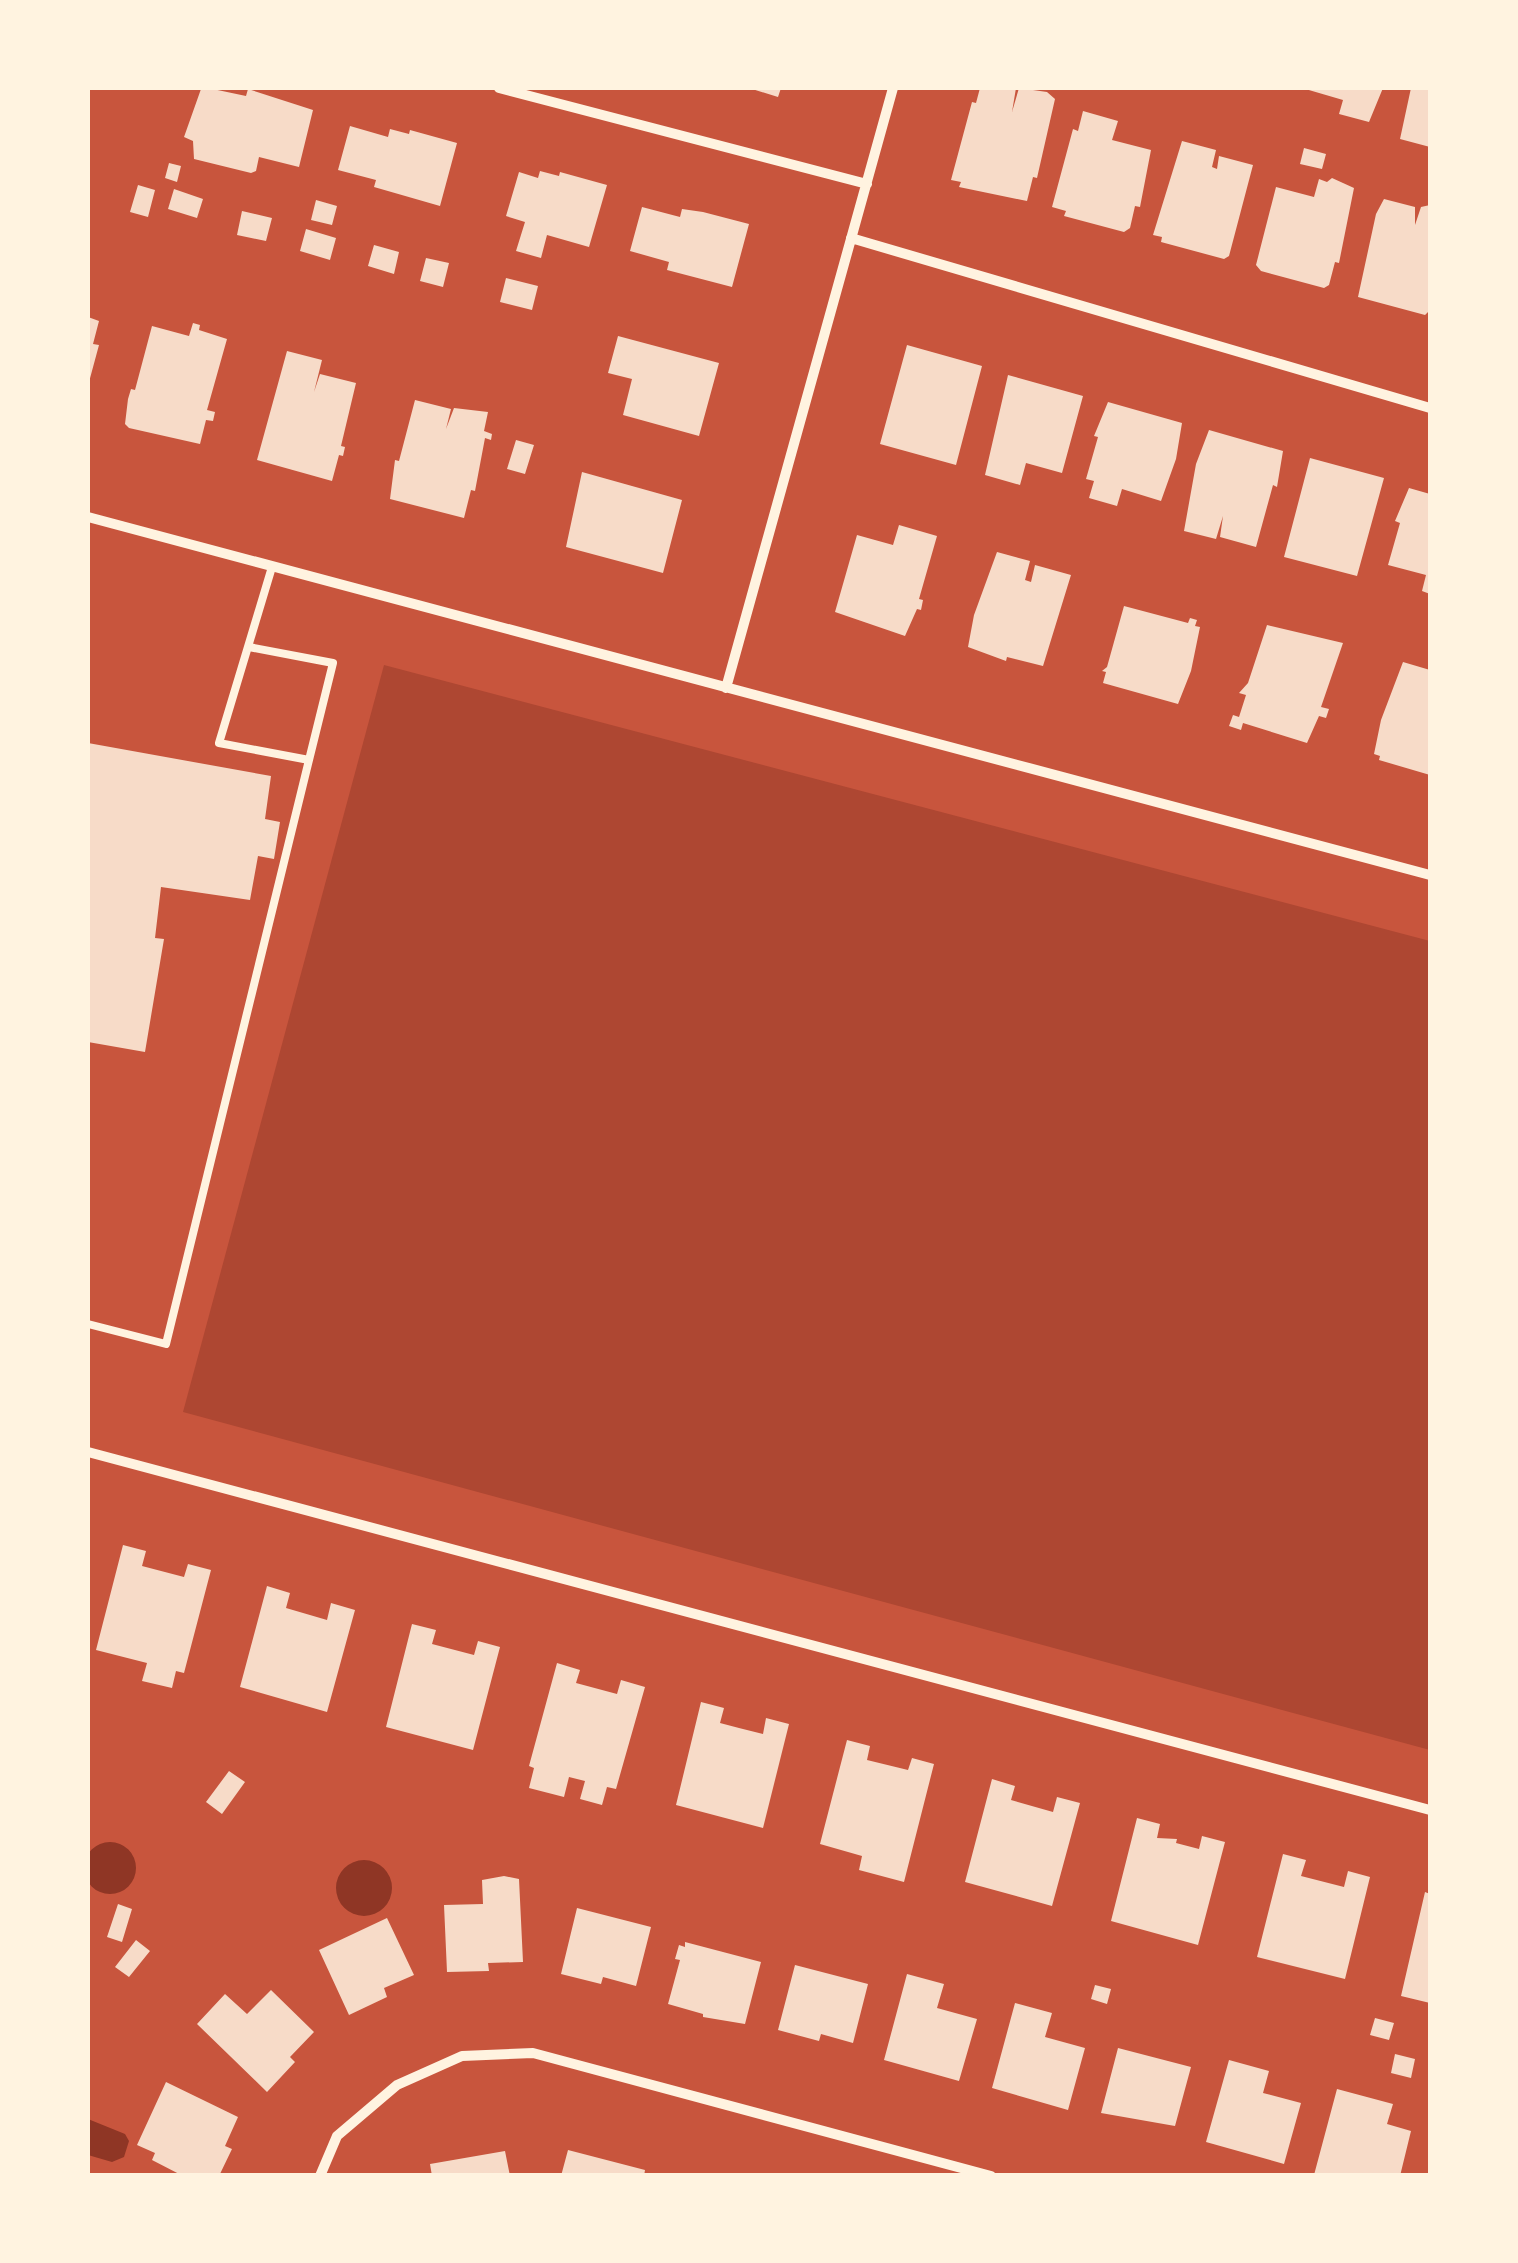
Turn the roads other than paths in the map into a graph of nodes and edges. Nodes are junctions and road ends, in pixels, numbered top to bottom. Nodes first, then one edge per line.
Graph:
1 (499, 88) edge
2 (893, 88) edge
3 (868, 184) junction
4 (851, 238) junction
5 (1430, 408) edge
6 (88, 516) edge
7 (272, 566) junction
8 (249, 647) junction
9 (726, 688) junction
10 (309, 760) junction
11 (1430, 875) edge
12 (88, 1324) edge
13 (88, 1452) edge
14 (1430, 1810) edge
15 (320, 2176) edge
16 (991, 2176) edge

1 - 3 street
2 - 3 street
3 - 4 street
4 - 5 street
4 - 9 street
6 - 7 street
7 - 8 lane
7 - 9 street
8 - 10 lane
8 - 10 lane
9 - 11 street
10 - 12 lane
13 - 14 street
15 - 16 street

